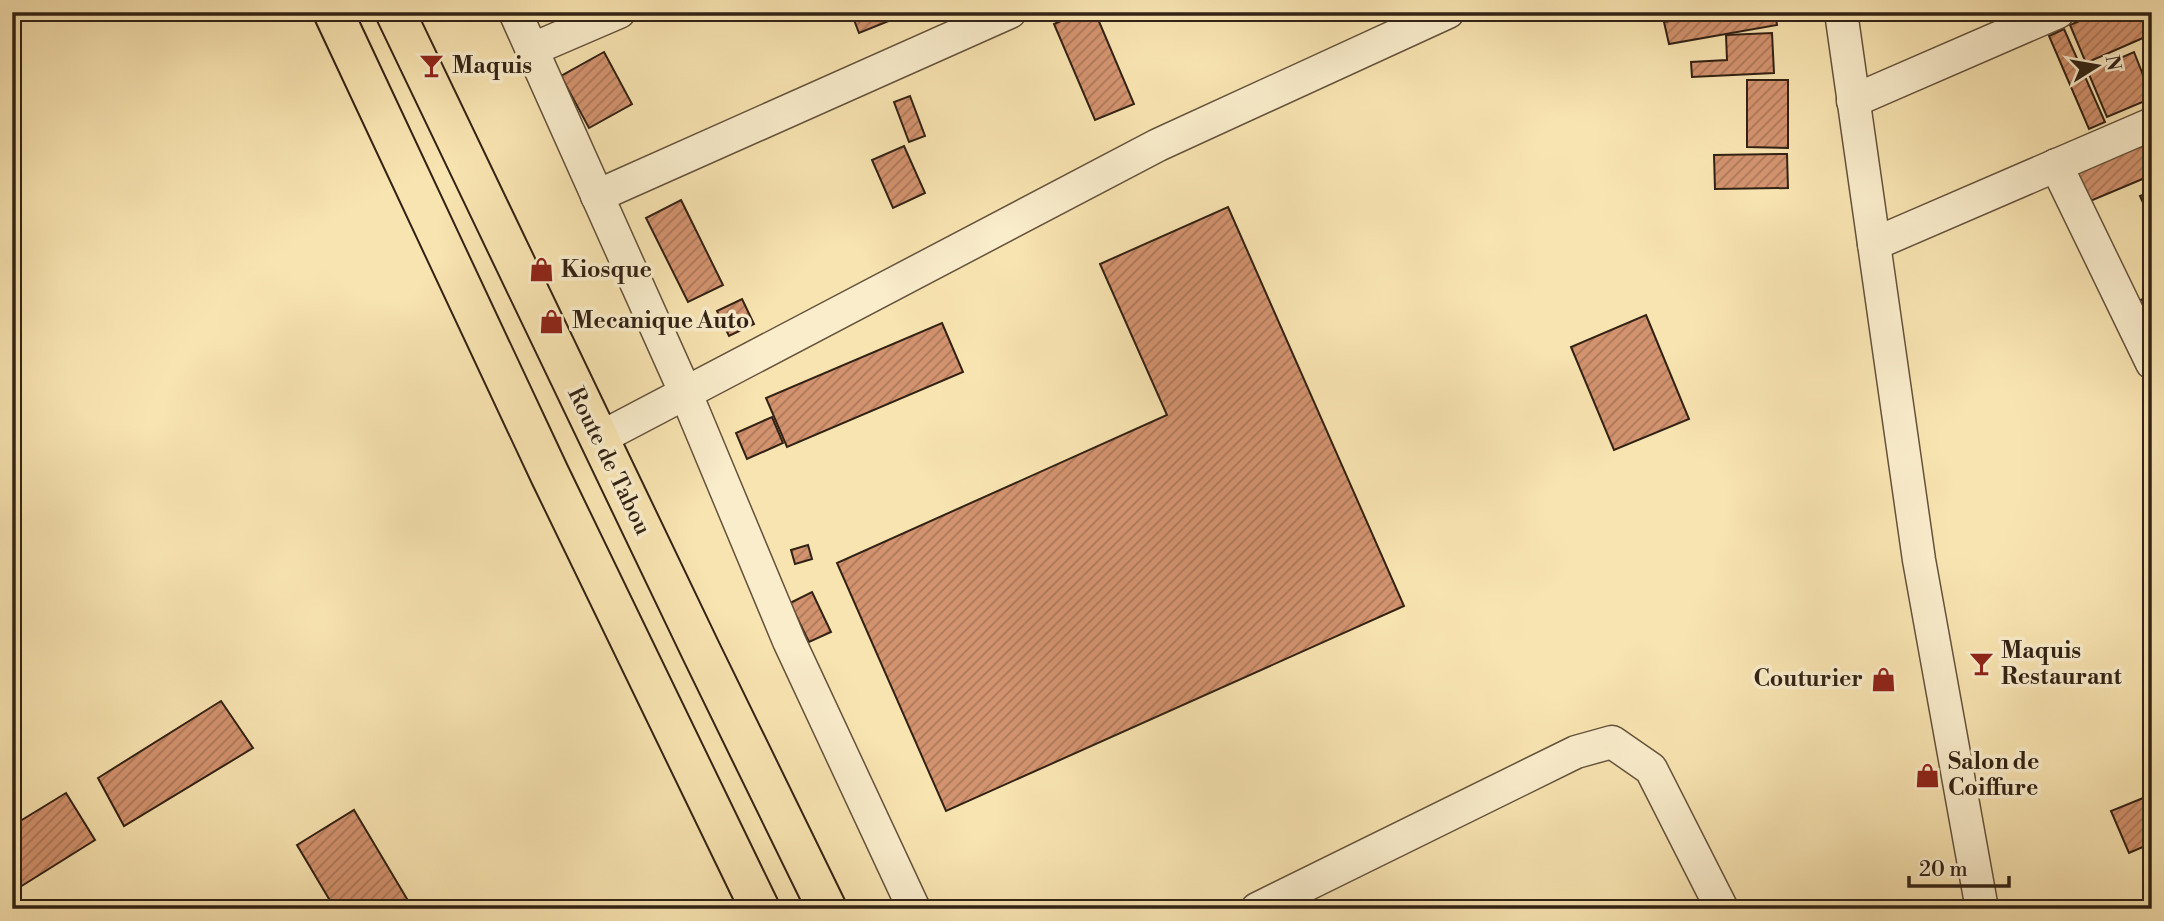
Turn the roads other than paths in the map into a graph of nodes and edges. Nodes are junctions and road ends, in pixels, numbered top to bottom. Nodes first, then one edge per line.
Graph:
1 (333, 12) edge
2 (395, 12) edge
3 (514, 12) edge
4 (619, 12) edge
5 (1010, 12) edge
6 (1448, 12) edge
7 (1840, 12) edge
8 (2058, 12) edge
9 (533, 49) junction
10 (1853, 101) junction
11 (2152, 124) edge
12 (2056, 165) junction
13 (597, 196) junction
14 (1874, 244) junction
15 (2152, 363) edge
16 (687, 394) junction
17 (598, 439) junction
18 (761, 909) edge
19 (827, 909) edge
20 (915, 909) edge
21 (1257, 909) edge
22 (1722, 909) edge
23 (1982, 909) edge

1 - 18 main road
2 - 17 main road, Route de Tabou
3 - 9 street
4 - 9 street
5 - 13 street
6 - 16 street
7 - 10 street
8 - 10 street
9 - 13 street
10 - 14 street
11 - 12 street
12 - 14 street
12 - 15 street
13 - 16 street
14 - 23 street
16 - 17 street
16 - 20 street
17 - 19 main road, Route de Tabou
21 - 22 street

